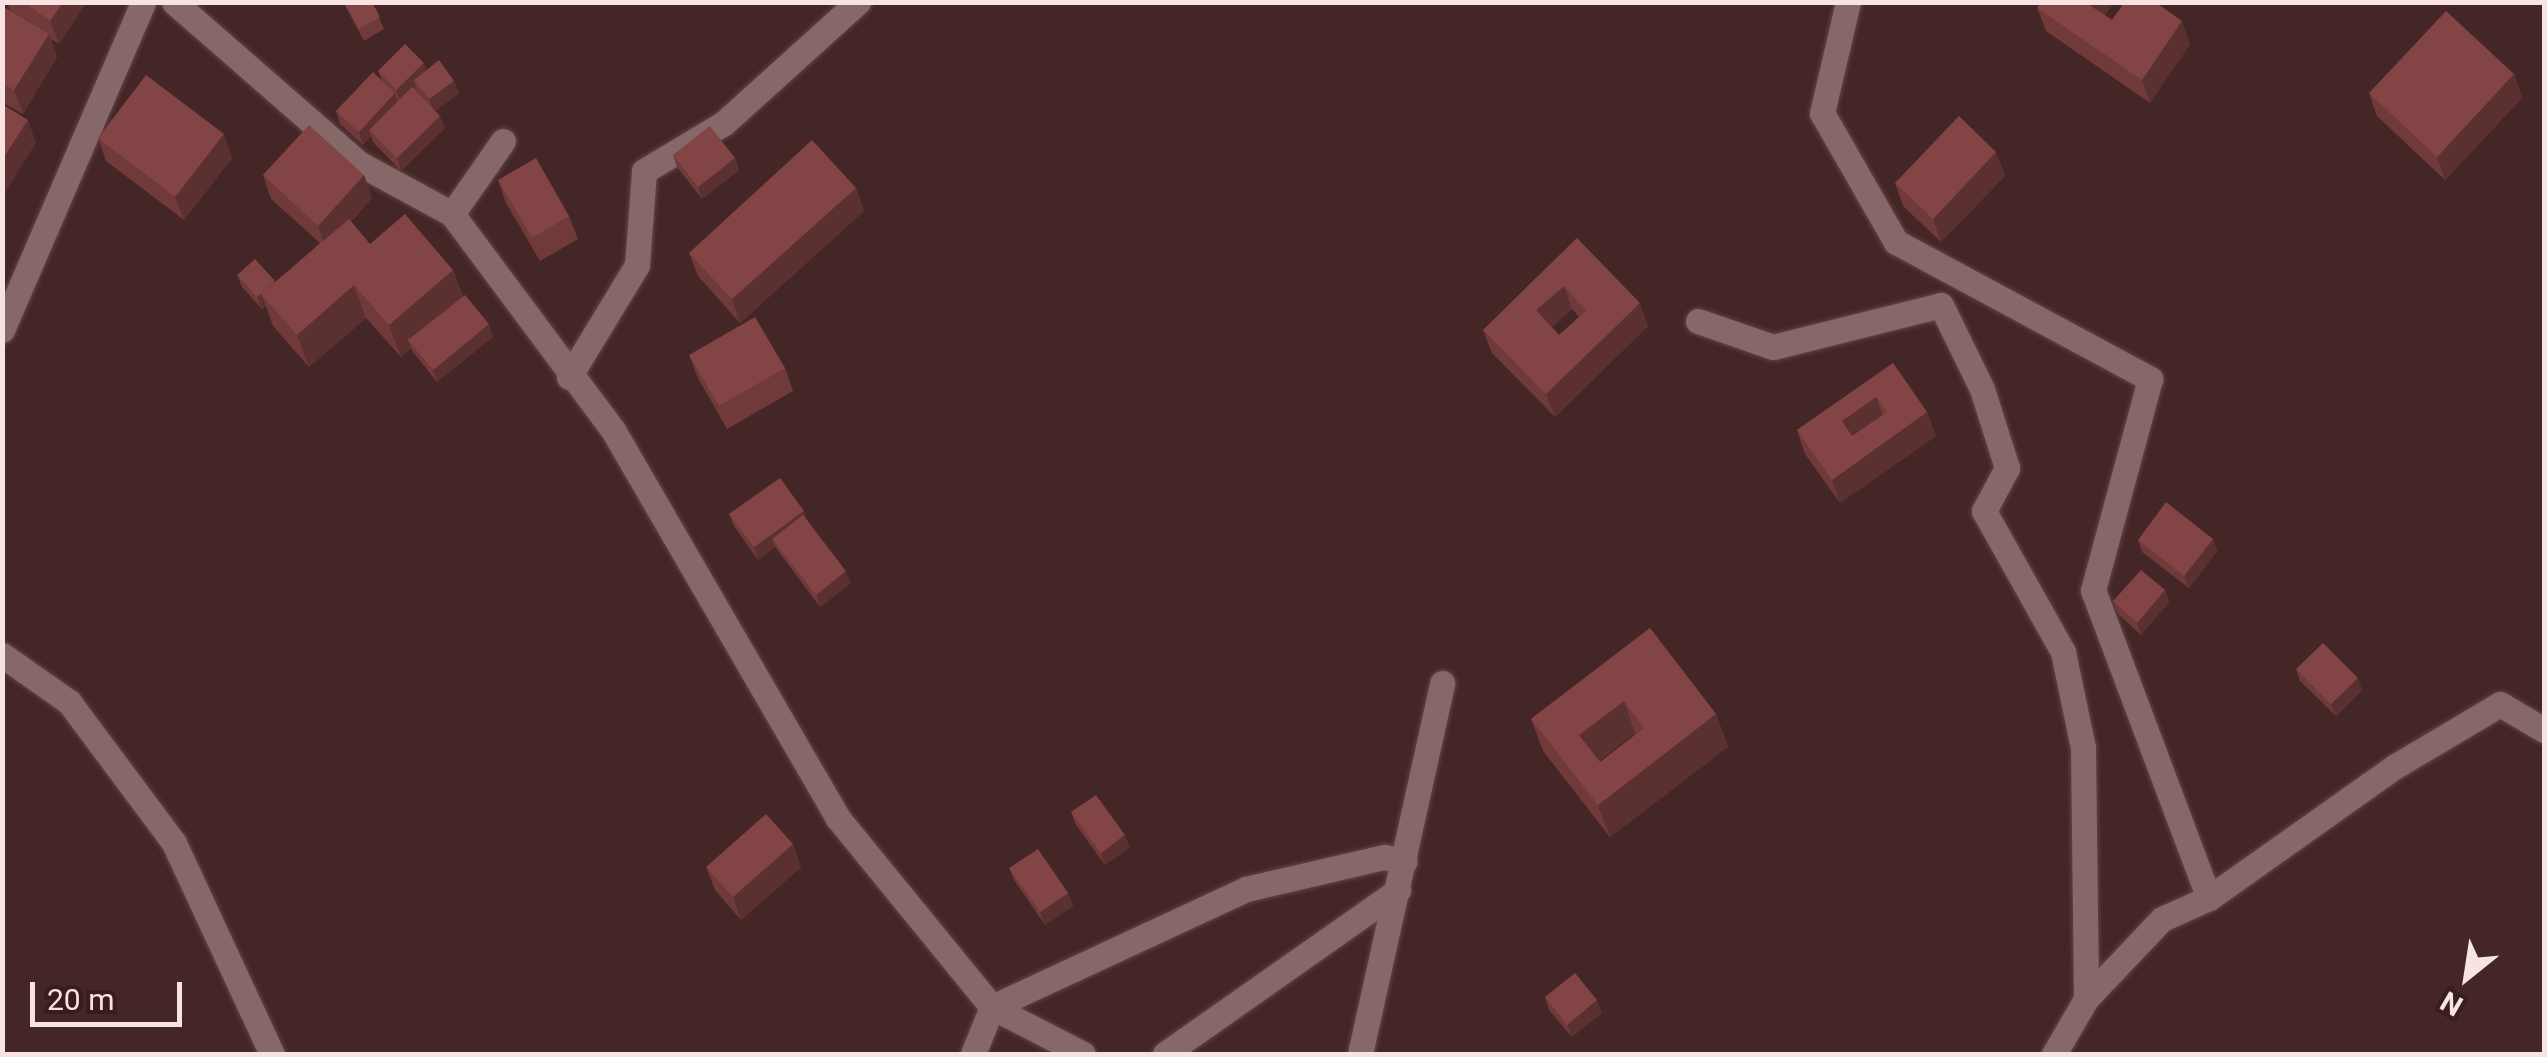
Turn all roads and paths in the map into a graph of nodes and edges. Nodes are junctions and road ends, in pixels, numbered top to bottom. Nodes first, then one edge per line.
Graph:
1 (144, 2) edge
2 (174, 2) edge
3 (858, 2) edge
4 (1848, 2) edge
5 (504, 141) dead end
6 (452, 214) junction
7 (1698, 320) dead end
8 (2, 330) edge
9 (569, 376) junction
10 (2, 655) edge
11 (1442, 682) dead end
12 (2544, 730) edge
13 (1405, 861) junction
14 (1398, 890) junction
15 (2209, 898) junction
16 (2086, 999) junction
17 (992, 1007) junction
18 (272, 1054) edge
19 (973, 1054) edge
20 (1083, 1054) edge
21 (1165, 1054) edge
22 (1360, 1054) edge
23 (2054, 1054) edge

1 - 8 street
2 - 6 street
3 - 9 street
4 - 15 street
5 - 6 street
6 - 9 street
7 - 16 street
9 - 17 street
10 - 18 street
11 - 13 street
12 - 15 street
13 - 14 street
13 - 17 street
14 - 21 street
14 - 22 street
15 - 16 street
16 - 23 street
17 - 19 street
17 - 20 street

